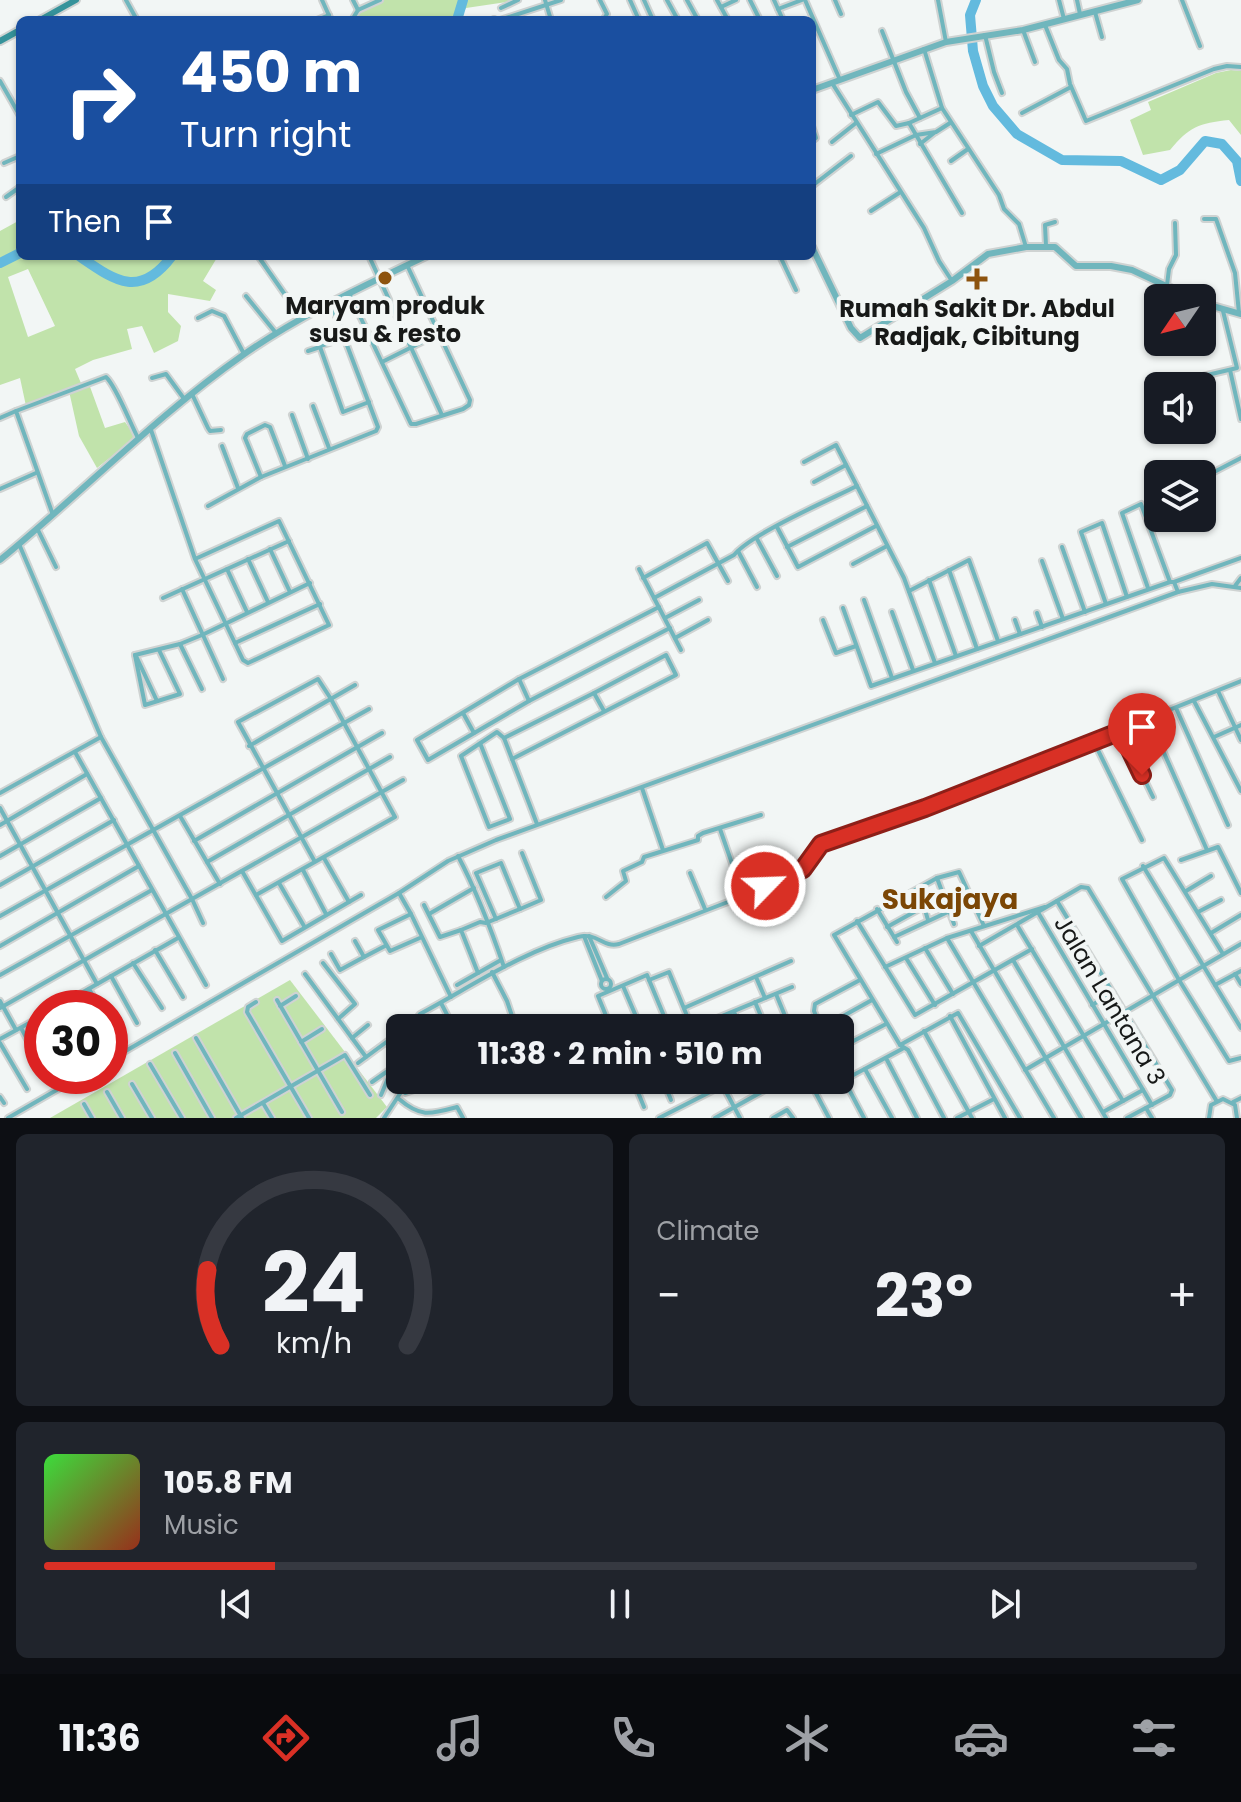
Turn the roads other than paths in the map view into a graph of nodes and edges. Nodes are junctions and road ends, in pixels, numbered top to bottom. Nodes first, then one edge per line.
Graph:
1 (76, 0) edge
2 (353, 0) edge
3 (381, 0) edge
4 (518, 0) edge
5 (561, 0) edge
6 (717, 0) edge
7 (736, 0) edge
8 (785, 0) edge
9 (804, 0) edge
10 (835, 0) edge
11 (938, 0) edge
12 (1059, 0) edge
13 (1077, 0) edge
14 (1138, 0) edge
15 (1182, 0) edge
16 (546, 2) edge
17 (776, 4) edge
18 (721, 7) junction
19 (501, 8) dead end
20 (358, 10) junction
21 (1094, 11) junction
22 (841, 14) dead end
23 (1080, 14) junction
24 (47, 16) edge
25 (354, 16) edge
26 (507, 16) edge
27 (726, 16) edge
28 (1064, 19) junction
29 (1045, 25) junction
30 (816, 30) edge
31 (1023, 30) junction
32 (882, 31) dead end
33 (983, 36) junction
34 (1102, 37) dead end
35 (946, 42) junction
36 (1200, 46) dead end
37 (924, 49) junction
38 (893, 61) junction
39 (1035, 62) dead end
40 (1241, 67) edge
41 (0, 81) edge
42 (836, 81) junction
43 (1071, 87) junction
44 (816, 88) edge
45 (1002, 93) dead end
46 (942, 108) junction
47 (16, 109) edge
48 (1022, 113) dead end
49 (851, 115) junction
50 (920, 118) junction
51 (856, 123) junction
52 (909, 123) junction
53 (950, 123) junction
54 (936, 132) junction
55 (916, 135) junction
56 (832, 142) dead end
57 (920, 144) junction
58 (968, 149) junction
59 (875, 154) junction
60 (851, 156) dead end
61 (16, 158) edge
62 (951, 161) dead end
63 (4, 163) dead end
64 (816, 183) edge
65 (16, 190) edge
66 (899, 193) junction
67 (6, 197) dead end
68 (871, 211) dead end
69 (962, 213) dead end
70 (1204, 219) dead end
71 (1055, 222) dead end
72 (1175, 223) dead end
73 (1046, 246) junction
74 (1026, 247) junction
75 (816, 255) edge
76 (261, 260) edge
77 (371, 260) edge
78 (418, 260) edge
79 (782, 260) edge
80 (407, 265) junction
81 (378, 279) junction
82 (952, 281) junction
83 (1165, 284) edge
84 (1167, 284) edge
85 (796, 290) dead end
86 (349, 293) junction
87 (246, 296) dead end
88 (331, 303) junction
89 (1216, 308) edge
90 (1223, 311) junction
91 (1240, 314) edge
92 (198, 318) dead end
93 (302, 319) junction
94 (276, 333) junction
95 (438, 334) junction
96 (345, 338) junction
97 (320, 347) junction
98 (409, 349) junction
99 (308, 351) dead end
100 (244, 354) junction
101 (382, 362) junction
102 (1230, 370) junction
103 (1216, 373) edge
104 (152, 378) dead end
105 (192, 394) junction
106 (185, 400) junction
107 (370, 401) junction
108 (313, 406) dead end
109 (16, 411) junction
110 (292, 415) dead end
111 (442, 415) junction
112 (0, 418) edge
113 (1241, 419) edge
114 (151, 430) junction
115 (221, 430) dead end
116 (139, 440) junction
117 (222, 446) dead end
118 (329, 448) junction
119 (1241, 458) edge
120 (308, 459) junction
121 (804, 462) dead end
122 (846, 465) junction
123 (285, 466) junction
124 (1216, 471) edge
125 (36, 473) junction
126 (261, 477) junction
127 (814, 482) dead end
128 (857, 486) junction
129 (238, 488) junction
130 (0, 489) edge
131 (208, 506) dead end
132 (867, 506) junction
133 (53, 515) junction
134 (877, 526) junction
135 (777, 527) junction
136 (37, 528) junction
137 (757, 538) junction
138 (289, 541) junction
139 (19, 544) junction
140 (887, 546) junction
141 (787, 547) junction
142 (1062, 547) dead end
143 (270, 549) junction
144 (738, 551) junction
145 (1241, 558) edge
146 (195, 559) junction
147 (248, 559) junction
148 (0, 560) edge
149 (1042, 561) dead end
150 (718, 564) junction
151 (853, 564) dead end
152 (56, 567) dead end
153 (227, 569) junction
154 (639, 569) dead end
155 (949, 570) junction
156 (777, 576) dead end
157 (643, 578) junction
158 (1241, 578) edge
159 (205, 580) junction
160 (929, 580) junction
161 (728, 581) dead end
162 (1172, 582) junction
163 (310, 583) junction
164 (757, 587) dead end
165 (1238, 587) edge
166 (182, 589) junction
167 (1149, 589) junction
168 (909, 591) junction
169 (290, 592) junction
170 (1178, 592) junction
171 (1127, 597) junction
172 (163, 598) dead end
173 (654, 598) junction
174 (699, 600) dead end
175 (864, 600) dead end
176 (268, 602) junction
177 (320, 604) junction
178 (1106, 605) junction
179 (659, 607) junction
180 (843, 608) dead end
181 (247, 612) junction
182 (892, 612) dead end
183 (1085, 612) junction
184 (1037, 613) dead end
185 (665, 618) junction
186 (1063, 619) junction
187 (708, 620) dead end
188 (823, 620) dead end
189 (1015, 620) dead end
190 (225, 623) junction
191 (1042, 627) junction
192 (670, 628) junction
193 (1020, 634) junction
194 (202, 635) junction
195 (675, 638) junction
196 (999, 642) junction
197 (235, 643) junction
198 (180, 644) junction
199 (856, 646) junction
200 (977, 649) junction
201 (159, 650) junction
202 (681, 650) dead end
203 (135, 655) junction
204 (956, 656) junction
205 (935, 663) junction
206 (913, 671) junction
207 (892, 678) junction
208 (223, 679) dead end
209 (519, 679) junction
210 (1241, 681) edge
211 (355, 685) dead end
212 (202, 689) dead end
213 (1217, 691) junction
214 (594, 693) junction
215 (331, 699) junction
216 (157, 701) junction
217 (529, 701) junction
218 (1194, 701) junction
219 (1176, 708) junction
220 (369, 709) dead end
221 (604, 711) junction
222 (463, 713) junction
223 (1149, 719) junction
224 (344, 723) junction
225 (1241, 725) edge
226 (1235, 727) junction
227 (1121, 731) junction
228 (382, 733) dead end
229 (474, 733) junction
230 (101, 737) junction
231 (1213, 737) junction
232 (504, 738) junction
233 (1241, 740) edge
234 (1093, 741) junction
235 (480, 743) junction
236 (249, 746) junction
237 (358, 748) junction
238 (75, 752) junction
239 (390, 757) dead end
240 (512, 759) junction
241 (262, 768) junction
242 (369, 769) junction
243 (87, 774) junction
244 (403, 780) dead end
245 (642, 788) junction
246 (1241, 791) edge
247 (0, 793) edge
248 (382, 793) junction
249 (276, 794) junction
250 (1153, 797) dead end
251 (101, 798) junction
252 (0, 808) edge
253 (288, 814) junction
254 (179, 815) junction
255 (761, 815) dead end
256 (114, 820) junction
257 (8, 821) junction
258 (537, 824) junction
259 (0, 825) edge
260 (1228, 825) dead end
261 (153, 829) junction
262 (719, 829) junction
263 (302, 838) junction
264 (1142, 840) dead end
265 (194, 841) junction
266 (20, 844) junction
267 (126, 844) junction
268 (663, 850) junction
269 (1207, 850) junction
270 (522, 853) dead end
271 (0, 856) edge
272 (458, 856) junction
273 (324, 858) junction
274 (1181, 860) dead end
275 (207, 862) junction
276 (315, 862) junction
277 (139, 866) junction
278 (1143, 866) junction
279 (32, 867) junction
280 (302, 870) junction
281 (242, 871) junction
282 (690, 873) dead end
283 (1211, 876) dead end
284 (937, 878) junction
285 (279, 883) junction
286 (220, 884) junction
287 (0, 885) edge
288 (474, 888) junction
289 (153, 890) junction
290 (45, 891) junction
291 (1186, 891) junction
292 (399, 893) junction
293 (1241, 893) edge
294 (256, 895) junction
295 (361, 895) dead end
296 (743, 895) junction
297 (921, 896) dead end
298 (606, 897) dead end
299 (192, 899) junction
300 (1221, 900) dead end
301 (1057, 901) junction
302 (349, 902) junction
303 (424, 905) dead end
304 (925, 906) junction
305 (1048, 907) junction
306 (520, 909) junction
307 (705, 909) junction
308 (877, 909) junction
309 (950, 911) junction
310 (1198, 912) junction
311 (58, 913) junction
312 (165, 914) junction
313 (326, 914) junction
314 (411, 914) junction
315 (429, 914) junction
316 (1038, 914) junction
317 (1241, 915) edge
318 (0, 916) edge
319 (496, 919) junction
320 (857, 921) junction
321 (929, 921) junction
322 (203, 923) dead end
323 (486, 923) junction
324 (954, 924) dead end
325 (1017, 925) junction
326 (304, 926) junction
327 (984, 926) junction
328 (887, 927) junction
329 (461, 930) junction
330 (971, 931) junction
331 (1211, 933) junction
332 (70, 935) junction
333 (586, 936) junction
334 (422, 937) junction
335 (179, 938) junction
336 (947, 938) junction
337 (355, 941) dead end
338 (1241, 944) edge
339 (0, 946) edge
340 (385, 946) junction
341 (979, 946) junction
342 (925, 948) junction
343 (1032, 949) junction
344 (155, 950) junction
345 (331, 954) dead end
346 (1223, 954) junction
347 (364, 957) junction
348 (906, 958) junction
349 (84, 960) junction
350 (501, 960) junction
351 (1013, 960) junction
352 (791, 961) dead end
353 (133, 963) junction
354 (323, 963) dead end
355 (1204, 966) junction
356 (504, 967) junction
357 (885, 967) junction
358 (994, 971) junction
359 (1241, 971) edge
360 (492, 972) junction
361 (478, 973) junction
362 (305, 974) dead end
363 (1235, 974) junction
364 (0, 975) edge
365 (111, 976) junction
366 (756, 977) junction
367 (481, 979) junction
368 (604, 980) junction
369 (649, 980) junction
370 (860, 980) junction
371 (1179, 980) junction
372 (973, 983) junction
373 (97, 984) junction
374 (1241, 984) edge
375 (206, 985) dead end
376 (457, 985) dead end
377 (623, 985) junction
378 (1215, 986) junction
379 (792, 987) dead end
380 (612, 988) junction
381 (89, 989) edge
382 (603, 991) junction
383 (1113, 993) junction
384 (776, 994) junction
385 (953, 994) junction
386 (1153, 995) junction
387 (296, 996) dead end
388 (183, 997) dead end
389 (451, 997) junction
390 (765, 998) junction
391 (872, 1000) junction
392 (256, 1002) dead end
393 (755, 1002) junction
394 (441, 1003) junction
395 (1, 1005) edge
396 (935, 1005) junction
397 (1092, 1005) junction
398 (162, 1008) dead end
399 (684, 1008) junction
400 (734, 1011) junction
401 (1125, 1012) junction
402 (421, 1014) edge
403 (447, 1014) edge
404 (511, 1014) edge
405 (605, 1014) edge
406 (635, 1014) edge
407 (663, 1014) edge
408 (686, 1014) edge
409 (726, 1014) edge
410 (735, 1014) edge
411 (760, 1014) edge
412 (784, 1014) edge
413 (950, 1016) junction
414 (338, 1019) junction
415 (137, 1023) dead end
416 (886, 1024) junction
417 (1104, 1024) junction
418 (368, 1025) dead end
419 (24, 1026) edge
420 (1241, 1028) edge
421 (18, 1029) junction
422 (322, 1029) dead end
423 (924, 1031) junction
424 (1084, 1036) junction
425 (24, 1038) edge
426 (196, 1038) dead end
427 (352, 1038) junction
428 (0, 1041) edge
429 (854, 1041) edge
430 (301, 1042) junction
431 (386, 1042) edge
432 (901, 1047) junction
433 (1065, 1047) junction
434 (128, 1050) edge
435 (175, 1053) dead end
436 (366, 1057) junction
437 (1045, 1058) junction
438 (1241, 1058) edge
439 (887, 1059) junction
440 (358, 1063) dead end
441 (150, 1064) dead end
442 (865, 1069) junction
443 (318, 1070) junction
444 (1025, 1070) junction
445 (386, 1072) edge
446 (854, 1075) edge
447 (372, 1082) dead end
448 (24, 1084) edge
449 (132, 1084) dead end
450 (386, 1084) edge
451 (290, 1086) junction
452 (1143, 1090) junction
453 (50, 1094) edge
454 (108, 1094) edge
455 (402, 1094) edge
456 (639, 1094) edge
457 (669, 1094) edge
458 (758, 1094) edge
459 (816, 1094) edge
460 (851, 1094) edge
461 (370, 1095) dead end
462 (381, 1095) dead end
463 (0, 1097) edge
464 (995, 1098) junction
465 (1241, 1098) edge
466 (399, 1099) junction
467 (671, 1100) dead end
468 (1216, 1100) junction
469 (1123, 1101) junction
470 (1233, 1102) junction
471 (4, 1103) dead end
472 (262, 1103) junction
473 (84, 1104) dead end
474 (1152, 1105) junction
475 (644, 1107) dead end
476 (735, 1107) junction
477 (1146, 1108) junction
478 (1140, 1111) junction
479 (342, 1112) dead end
480 (968, 1112) junction
481 (1103, 1112) junction
482 (1239, 1113) edge
483 (240, 1117) edge
484 (1207, 1117) edge
485 (8, 1118) edge
486 (92, 1118) edge
487 (122, 1118) edge
488 (152, 1118) edge
489 (182, 1118) edge
490 (212, 1118) edge
491 (272, 1118) edge
492 (309, 1118) edge
493 (384, 1118) edge
494 (463, 1118) edge
495 (659, 1118) edge
496 (715, 1118) edge
497 (740, 1118) edge
498 (773, 1118) edge
499 (793, 1118) edge
500 (829, 1118) edge
501 (864, 1118) edge
502 (892, 1118) edge
503 (917, 1118) edge
504 (944, 1118) edge
505 (957, 1118) edge
506 (972, 1118) edge
507 (1005, 1118) edge
508 (1020, 1118) edge
509 (1054, 1118) edge
510 (1081, 1118) edge
511 (1106, 1118) edge
512 (1127, 1118) edge
513 (1144, 1118) edge
514 (1152, 1118) edge

1 - 24 main road
2 - 20 street
3 - 20 street
4 - 19 street
5 - 16 street
6 - 18 street
7 - 18 street
8 - 17 street
9 - 17 street
10 - 22 street
11 - 35 street
12 - 28 street
13 - 23 street
14 - 21 street
15 - 36 street
16 - 26 street
18 - 27 street
20 - 25 street
21 - 23 street
21 - 34 street
23 - 28 street
28 - 29 street
29 - 31 street
29 - 43 street
30 - 42 street
31 - 33 street
31 - 39 street
32 - 38 street
33 - 35 street
33 - 45 street
35 - 37 street
37 - 38 street
37 - 46 street
38 - 42 street
38 - 50 street
40 - 43 street
41 - 47 street
42 - 44 street
42 - 49 street
43 - 48 street
46 - 50 street
46 - 53 street
49 - 51 street
49 - 52 street
50 - 52 street
51 - 56 street
51 - 59 street
52 - 55 street
53 - 54 street
53 - 58 street
54 - 55 street
54 - 57 street
55 - 57 street
55 - 59 street
57 - 69 street
58 - 62 street
58 - 74 street
59 - 66 street
60 - 64 street
61 - 63 street
65 - 67 street
66 - 68 street
66 - 82 street
70 - 91 street
71 - 73 street
72 - 84 street
73 - 74 street
73 - 83 street
74 - 82 street
75 - 82 street
76 - 93 street
77 - 81 street
78 - 80 street
79 - 85 street
80 - 81 street
80 - 95 street
81 - 86 street
81 - 98 street
86 - 88 street
86 - 101 street
87 - 94 street
88 - 93 street
88 - 96 street
89 - 90 street
90 - 91 street
90 - 102 street
92 - 100 street
93 - 94 street
94 - 100 street
95 - 98 street
95 - 111 street
96 - 97 street
96 - 107 street
97 - 99 street
97 - 107 street
98 - 101 street
98 - 111 street
100 - 105 street
101 - 111 street
102 - 103 street
102 - 113 street
104 - 106 street
105 - 106 street
105 - 115 street
106 - 114 street
107 - 118 street
108 - 118 street
109 - 112 street
109 - 116 street
109 - 125 street
110 - 120 street
114 - 116 street
114 - 146 street
116 - 133 street
117 - 129 street
118 - 120 street
119 - 124 street
120 - 123 street
121 - 122 street
122 - 127 street
122 - 128 street
123 - 126 street
123 - 126 street
125 - 130 street
125 - 133 street
126 - 129 street
128 - 132 street
128 - 135 street
129 - 131 street
132 - 134 street
132 - 141 street
133 - 136 street
134 - 140 street
134 - 141 street
135 - 137 street
135 - 141 street
136 - 139 street
136 - 152 street
137 - 144 street
137 - 156 street
138 - 143 street
138 - 146 street
138 - 163 street
139 - 148 street
139 - 230 street
140 - 151 street
140 - 168 street
142 - 183 street
143 - 147 street
143 - 169 street
144 - 150 street
144 - 164 street
145 - 162 street
146 - 159 street
147 - 153 street
147 - 176 street
149 - 186 street
150 - 157 street
150 - 161 street
150 - 173 street
153 - 159 street
153 - 181 street
154 - 157 street
155 - 160 street
155 - 196 street
155 - 200 street
157 - 173 street
158 - 165 street
159 - 166 street
159 - 190 street
160 - 168 street
160 - 204 street
162 - 167 street
162 - 167 street
162 - 170 street
163 - 169 street
163 - 177 street
165 - 170 street
166 - 172 street
166 - 194 street
167 - 171 street
168 - 205 street
169 - 176 street
170 - 245 street
171 - 178 street
171 - 178 street
173 - 179 street
174 - 185 street
175 - 207 street
176 - 181 street
177 - 197 street
177 - 197 street
178 - 183 street
179 - 185 street
179 - 209 street
180 - 199 street
181 - 190 street
182 - 206 street
183 - 186 street
184 - 191 street
185 - 192 street
186 - 191 street
187 - 195 street
188 - 199 street
189 - 193 street
190 - 194 street
190 - 197 street
191 - 193 street
192 - 195 street
192 - 217 street
193 - 196 street
194 - 198 street
194 - 208 street
195 - 202 street
196 - 200 street
198 - 201 street
198 - 212 street
199 - 207 street
200 - 204 street
201 - 203 street
201 - 216 street
203 - 216 street
203 - 216 street
204 - 205 street
205 - 206 street
206 - 207 street
209 - 217 street
209 - 222 street
210 - 213 street
211 - 215 street
213 - 218 street
213 - 226 street
214 - 221 street
214 - 221 street
214 - 232 street
215 - 224 street
215 - 236 street
215 - 236 street
217 - 229 street
218 - 219 street
218 - 231 street
219 - 223 street
219 - 260 street
220 - 224 street
221 - 240 street
222 - 229 street
222 - 229 street
223 - 227 street
223 - 269 street
224 - 237 street
224 - 241 street
225 - 226 street
226 - 231 street
226 - 233 street
227 - 234 street
227 - 250 street
228 - 237 street
230 - 238 street
230 - 261 street
231 - 246 street
232 - 235 street
232 - 240 street
234 - 264 street
234 - 296 street
235 - 235 street
236 - 241 street
237 - 242 street
237 - 249 street
238 - 243 street
238 - 247 street
239 - 242 street
240 - 258 street
241 - 249 street
241 - 254 street
242 - 248 street
242 - 253 street
243 - 251 street
243 - 257 street
244 - 248 street
245 - 258 street
245 - 268 street
248 - 263 street
248 - 273 street
249 - 253 street
249 - 265 street
251 - 256 street
251 - 266 street
252 - 257 street
253 - 263 street
253 - 275 street
254 - 261 street
254 - 265 street
255 - 262 street
256 - 267 street
256 - 279 street
257 - 259 street
257 - 266 street
258 - 272 street
261 - 267 street
261 - 299 street
262 - 268 street
262 - 296 street
263 - 276 street
263 - 281 street
265 - 275 street
266 - 271 street
266 - 279 street
267 - 277 street
267 - 290 street
268 - 298 street
269 - 274 street
269 - 293 street
270 - 306 street
272 - 288 street
272 - 292 street
273 - 276 street
273 - 302 street
275 - 286 street
276 - 280 street
277 - 289 street
277 - 311 street
278 - 291 street
278 - 355 street
278 - 371 street
279 - 287 street
279 - 290 street
280 - 285 street
280 - 313 street
281 - 286 street
281 - 294 street
282 - 307 street
283 - 291 street
284 - 308 street
284 - 309 street
284 - 327 street
285 - 294 street
285 - 326 street
286 - 299 street
288 - 315 street
288 - 323 street
289 - 312 street
289 - 332 street
290 - 311 street
290 - 318 street
291 - 310 street
292 - 314 street
292 - 434 street
294 - 326 street
295 - 302 street
296 - 307 street
297 - 304 street
299 - 312 street
299 - 322 street
300 - 310 street
301 - 305 street
301 - 383 street
301 - 386 street
302 - 313 street
303 - 315 street
304 - 321 street
304 - 328 street
305 - 316 street
305 - 327 street
306 - 319 street
306 - 319 street
307 - 333 street
308 - 320 street
308 - 328 street
309 - 321 street
309 - 324 street
310 - 331 street
311 - 332 street
311 - 339 street
312 - 335 street
312 - 349 street
313 - 326 street
314 - 334 street
314 - 340 street
315 - 329 street
316 - 325 street
316 - 397 street, Jalan Lantana 3
317 - 331 street
319 - 323 street
320 - 357 street
320 - 370 street
321 - 328 street
323 - 329 street
323 - 350 street
325 - 341 street
325 - 343 street
327 - 330 street
329 - 361 street
330 - 336 street
330 - 341 street
331 - 346 street
332 - 349 street
332 - 364 street
333 - 356 street
333 - 368 street
334 - 340 street
334 - 389 street
335 - 344 street
335 - 375 street
336 - 342 street
336 - 372 street
337 - 347 street
338 - 346 street
340 - 347 street
341 - 358 street
342 - 348 street
342 - 385 street
343 - 351 street
343 - 424 street
344 - 353 street
344 - 388 street
345 - 347 street
346 - 355 street
348 - 357 street
348 - 396 street
349 - 373 street
349 - 395 street
350 - 356 street
350 - 361 street
351 - 358 street
351 - 433 street
352 - 366 street
353 - 365 street
353 - 398 street
354 - 414 street
355 - 371 street
355 - 378 street
356 - 360 street
357 - 396 street
358 - 372 street
358 - 437 street
359 - 363 street
360 - 367 street
360 - 404 street
361 - 367 street
361 - 376 street
362 - 414 street
363 - 374 street
363 - 378 street
365 - 373 street
365 - 415 street
366 - 390 street
366 - 399 street
367 - 389 street
368 - 380 street
368 - 382 street
369 - 377 street
369 - 399 street
369 - 407 street
370 - 391 street
370 - 391 street
371 - 386 street
371 - 438 street
372 - 385 street
372 - 444 street
373 - 381 street
377 - 380 street
377 - 406 street
378 - 420 street
379 - 384 street
380 - 382 street
382 - 405 street
383 - 397 street
383 - 401 street
384 - 390 street
384 - 412 street
385 - 396 street
386 - 401 street
386 - 468 street
387 - 430 street
389 - 394 street
390 - 393 street
391 - 416 street
392 - 451 street
393 - 400 street
393 - 411 street
394 - 402 street
394 - 403 street
395 - 421 street
397 - 417 street, Jalan Lantana 3
399 - 408 street
400 - 409 street
400 - 410 street
401 - 417 street
401 - 474 street
413 - 423 street
413 - 464 street
413 - 508 street
414 - 427 street
416 - 429 street
416 - 432 street
417 - 424 street
417 - 452 street, Jalan Lantana 3
418 - 427 street
419 - 421 street
421 - 425 street
421 - 428 street
422 - 430 street
423 - 432 street
423 - 480 street
424 - 433 street
424 - 469 street
426 - 483 street
427 - 436 street
428 - 448 street
430 - 443 street
431 - 436 street
432 - 439 street
432 - 504 street
433 - 437 street
433 - 481 street
435 - 490 street
436 - 440 street
437 - 444 street
437 - 510 street
439 - 442 street
439 - 503 street
441 - 489 street
442 - 446 street
442 - 502 street
443 - 451 street
443 - 461 street
443 - 479 street
444 - 509 street
445 - 447 street
449 - 488 street
450 - 462 street
451 - 472 street
451 - 492 street
452 - 469 street
452 - 474 street, Jalan Lantana 3
453 - 485 street
454 - 487 street
455 - 466 street
456 - 475 street
457 - 467 street
458 - 476 street
459 - 500 street
460 - 501 street
463 - 471 street
464 - 480 street
464 - 507 street
465 - 470 street
466 - 493 street
466 - 494 street
468 - 470 street
468 - 484 street
469 - 481 street
470 - 482 street
472 - 483 street
472 - 491 street
473 - 486 street
474 - 477 street
476 - 495 street
476 - 496 street
476 - 497 street
477 - 478 street
477 - 514 street
478 - 512 street
478 - 513 street
480 - 505 street
480 - 506 street
481 - 511 street
498 - 499 street

